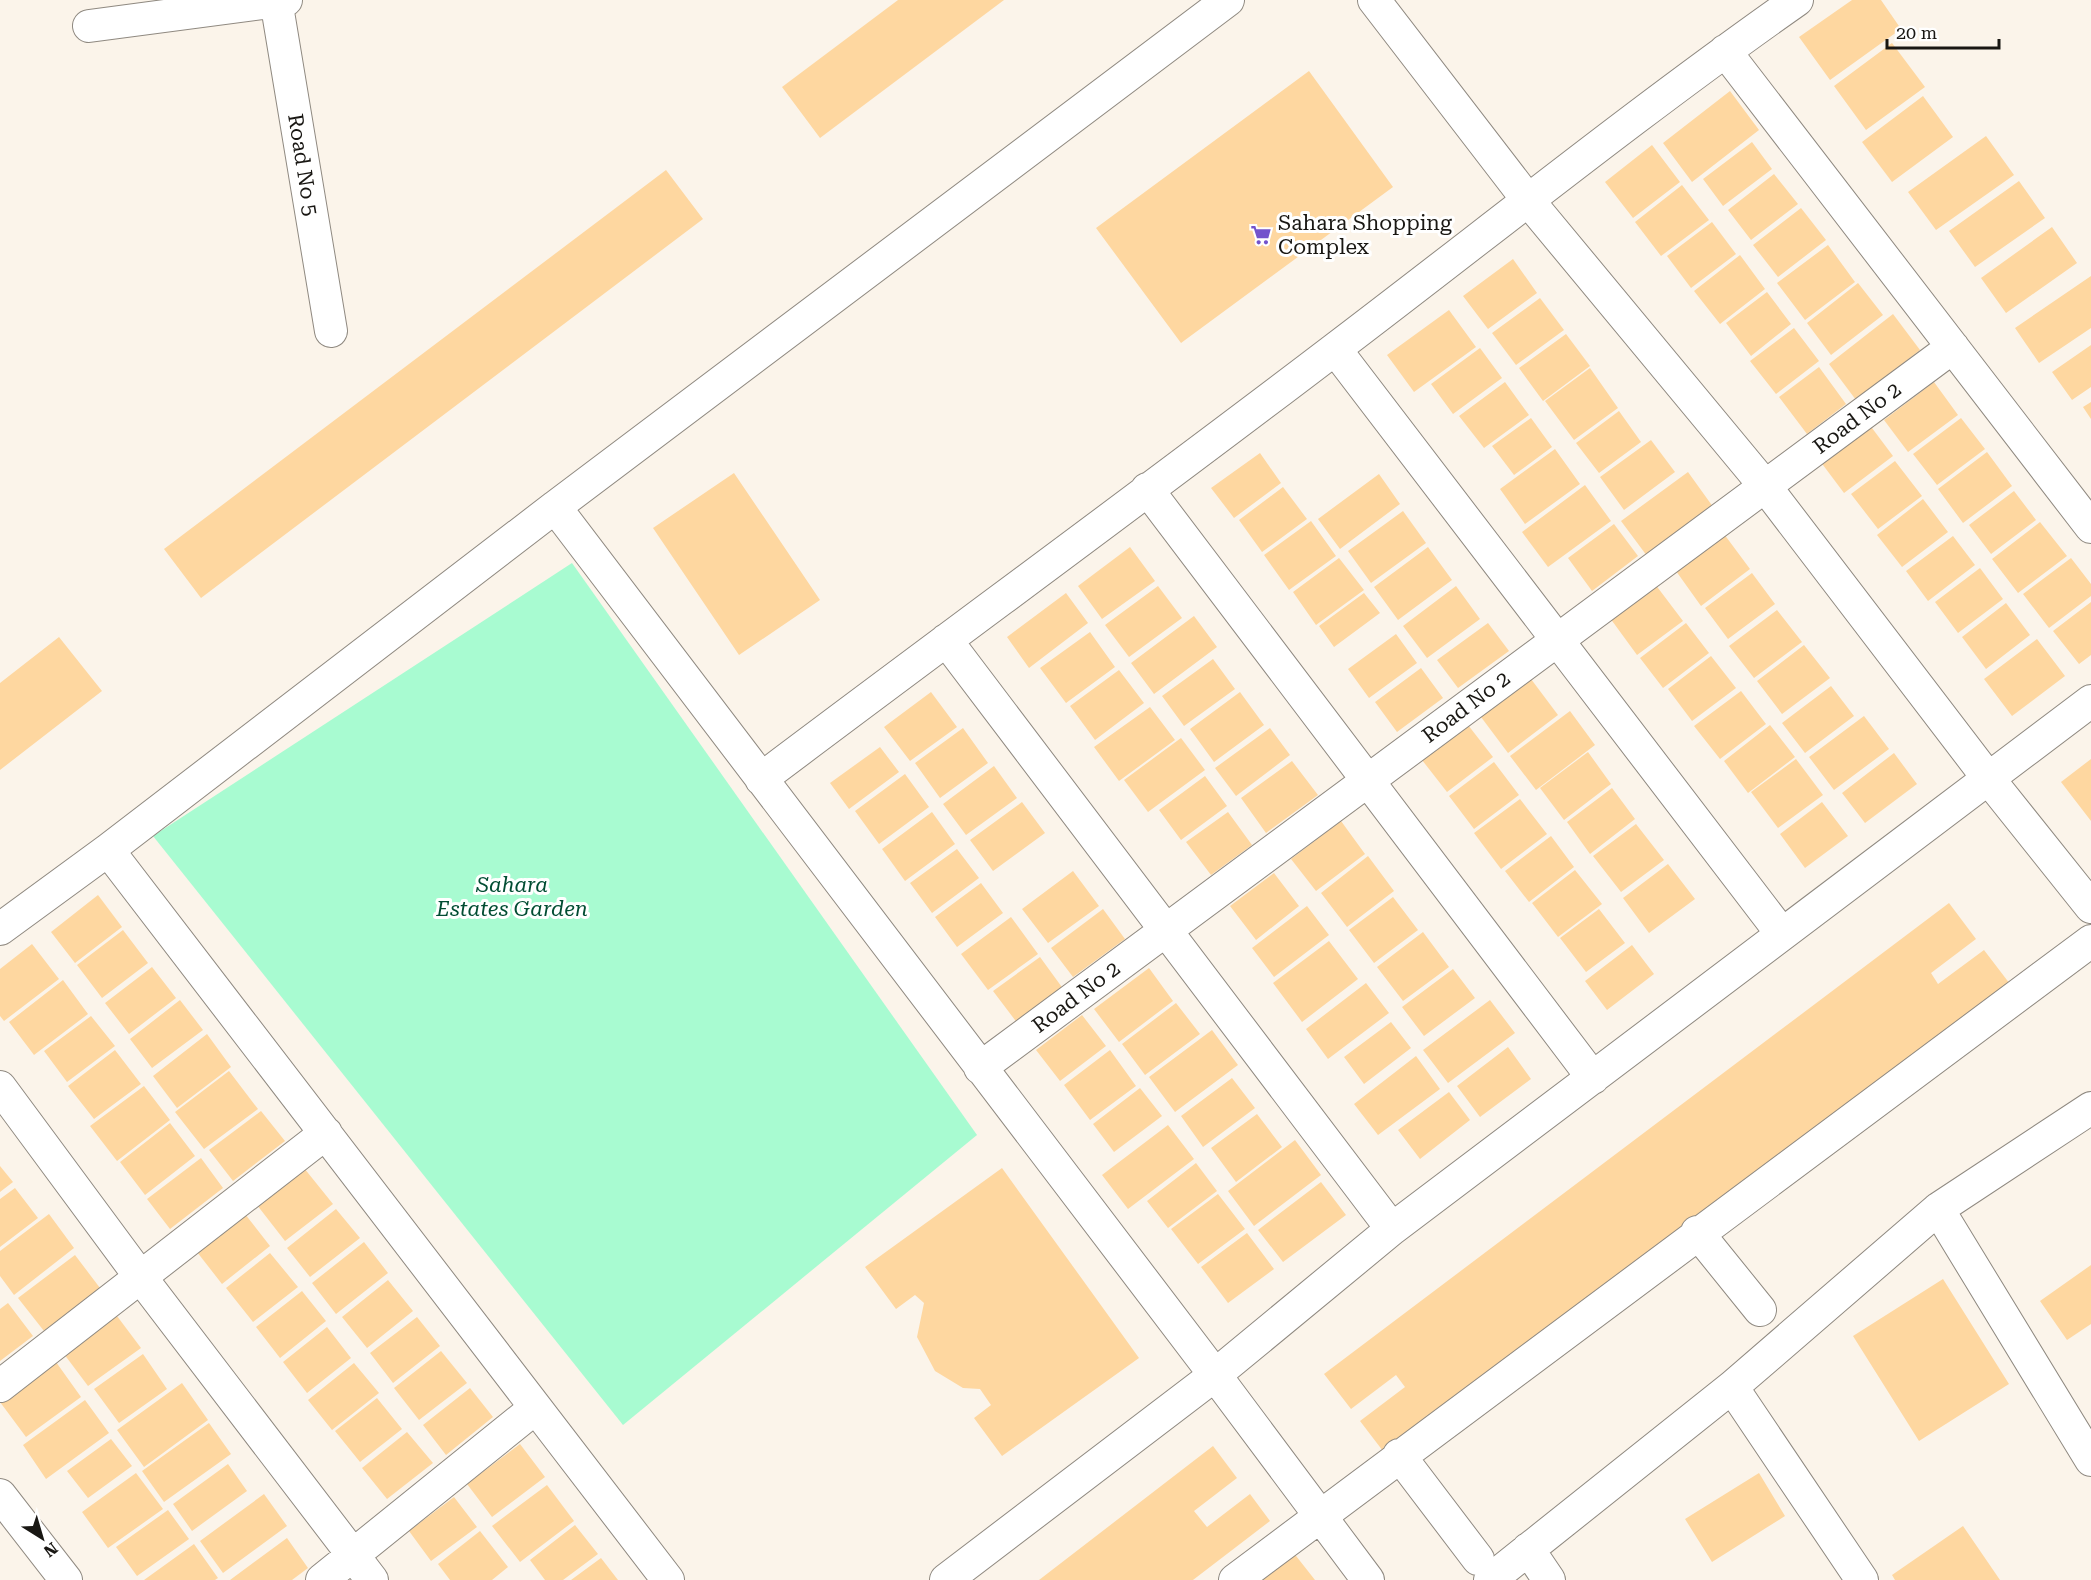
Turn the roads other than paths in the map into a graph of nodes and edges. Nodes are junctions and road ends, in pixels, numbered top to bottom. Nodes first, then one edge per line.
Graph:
1 (279, 0) edge
2 (1228, 0) edge
3 (1374, 0) edge
4 (1797, 0) edge
5 (89, 26) dead end
6 (1725, 51) junction
7 (1527, 199) junction
8 (331, 331) dead end
9 (1953, 347) junction
10 (1335, 349) junction
11 (1765, 486) junction
12 (1147, 489) junction
13 (555, 507) junction
14 (2091, 527) edge
15 (1557, 639) junction
16 (946, 640) junction
17 (2091, 701) edge
18 (1988, 778) junction
19 (761, 779) junction
20 (1368, 781) junction
21 (108, 850) junction
22 (2091, 906) edge
23 (0, 929) edge
24 (1165, 930) junction
25 (1782, 934) junction
26 (2091, 941) edge
27 (980, 1068) junction
28 (1593, 1078) junction
29 (0, 1087) edge
30 (2091, 1108) edge
31 (326, 1133) junction
32 (1938, 1209) junction
33 (1392, 1229) junction
34 (1697, 1232) junction
35 (139, 1275) junction
36 (1760, 1310) dead end
37 (1215, 1375) junction
38 (0, 1386) edge
39 (1732, 1387) junction
40 (534, 1409) junction
41 (1399, 1455) junction
42 (2091, 1460) edge
43 (0, 1495) edge
44 (1320, 1515) junction
45 (1528, 1549) junction
46 (354, 1556) junction
47 (1484, 1570) edge
48 (66, 1580) edge
49 (322, 1580) edge
50 (372, 1580) edge
51 (668, 1580) edge
52 (946, 1580) edge
53 (1235, 1580) edge
54 (1368, 1580) edge
55 (1549, 1580) edge
56 (1862, 1580) edge

1 - 5 street
1 - 8 street, Road No 5
2 - 13 street
3 - 7 street
4 - 6 street
6 - 7 street
6 - 9 street
7 - 10 street
7 - 11 street
9 - 11 street, Road No 2
9 - 14 street
10 - 12 street
10 - 15 street
11 - 15 street, Road No 2
11 - 18 street
12 - 16 street
12 - 20 street
13 - 19 street
13 - 21 street
15 - 20 street, Road No 2
15 - 25 street
16 - 19 street
16 - 24 street
17 - 18 street
18 - 22 street
18 - 25 street
19 - 27 street
20 - 24 street, Road No 2
20 - 28 street
21 - 23 street
21 - 31 street
24 - 27 street, Road No 2
24 - 33 street
25 - 28 street
26 - 34 street
27 - 37 street
28 - 33 street
29 - 35 street
30 - 32 street
31 - 35 street
31 - 40 street
32 - 39 street
32 - 42 street
33 - 37 street
34 - 36 street
34 - 41 street
35 - 38 street
35 - 46 street
37 - 44 street
37 - 52 street
39 - 45 street
39 - 56 street
40 - 46 street
40 - 51 street
41 - 44 street
41 - 47 street
43 - 48 street
44 - 53 street
44 - 54 street
45 - 47 street
45 - 55 street
46 - 49 street
46 - 50 street

